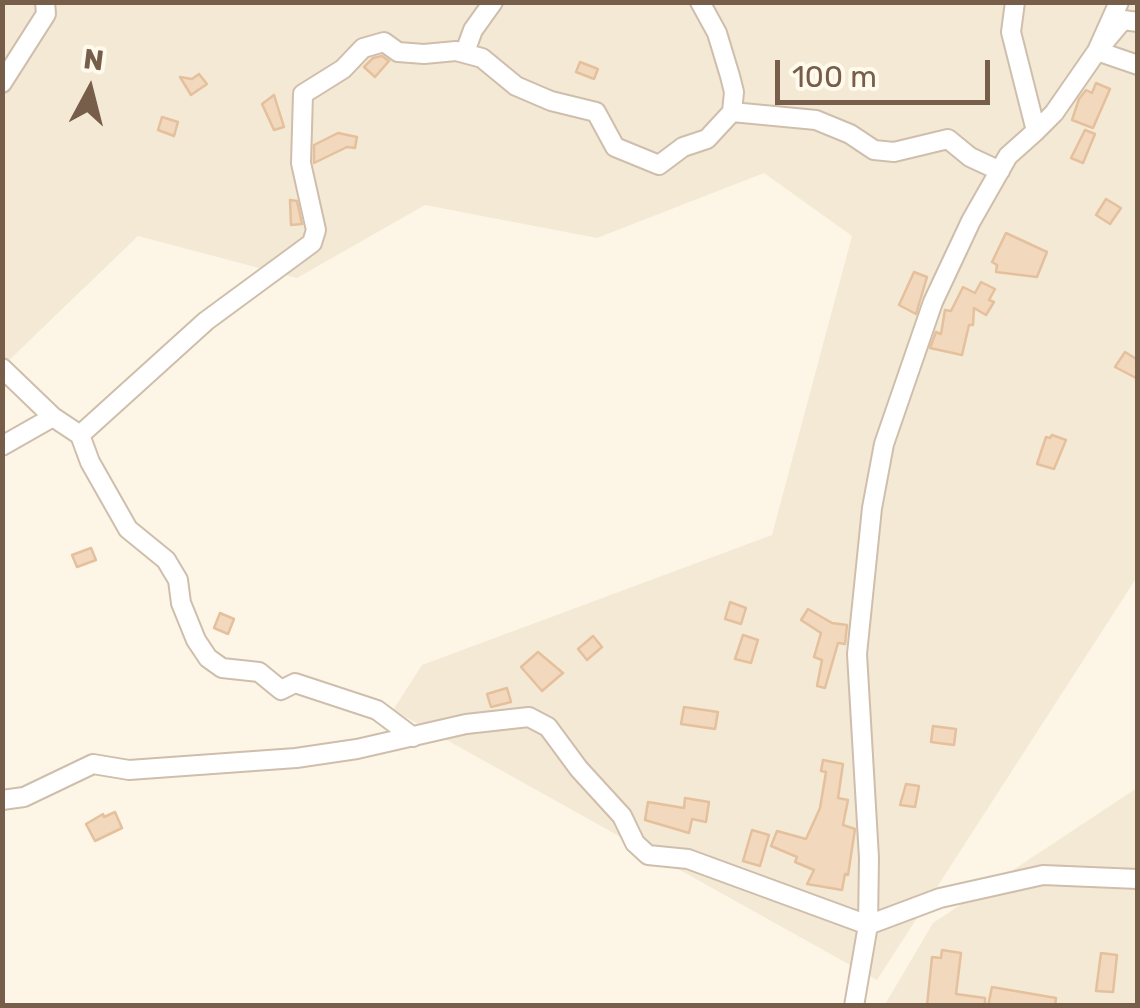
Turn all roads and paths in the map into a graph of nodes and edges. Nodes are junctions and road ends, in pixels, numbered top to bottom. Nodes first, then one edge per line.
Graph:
1 (45, 2) edge
2 (493, 2) edge
3 (700, 2) edge
4 (1014, 2) edge
5 (1120, 2) edge
6 (1138, 22) edge
7 (1098, 51) junction
8 (466, 52) junction
9 (1138, 65) edge
10 (2, 83) edge
11 (732, 112) junction
12 (1036, 131) junction
13 (1000, 171) junction
14 (2, 368) edge
15 (53, 417) junction
16 (80, 435) junction
17 (2, 446) edge
18 (413, 737) junction
19 (2, 800) edge
20 (1138, 880) edge
21 (868, 925) junction
22 (854, 1006) edge

1 - 10 street
2 - 8 street
3 - 11 street
4 - 12 street
5 - 7 street
6 - 7 street
7 - 9 street
7 - 12 street
8 - 11 street
8 - 16 street
11 - 13 street
12 - 13 street
13 - 21 street
14 - 15 street
15 - 16 street
15 - 17 street
16 - 18 street
18 - 19 street
18 - 21 street
20 - 21 street
21 - 22 street

